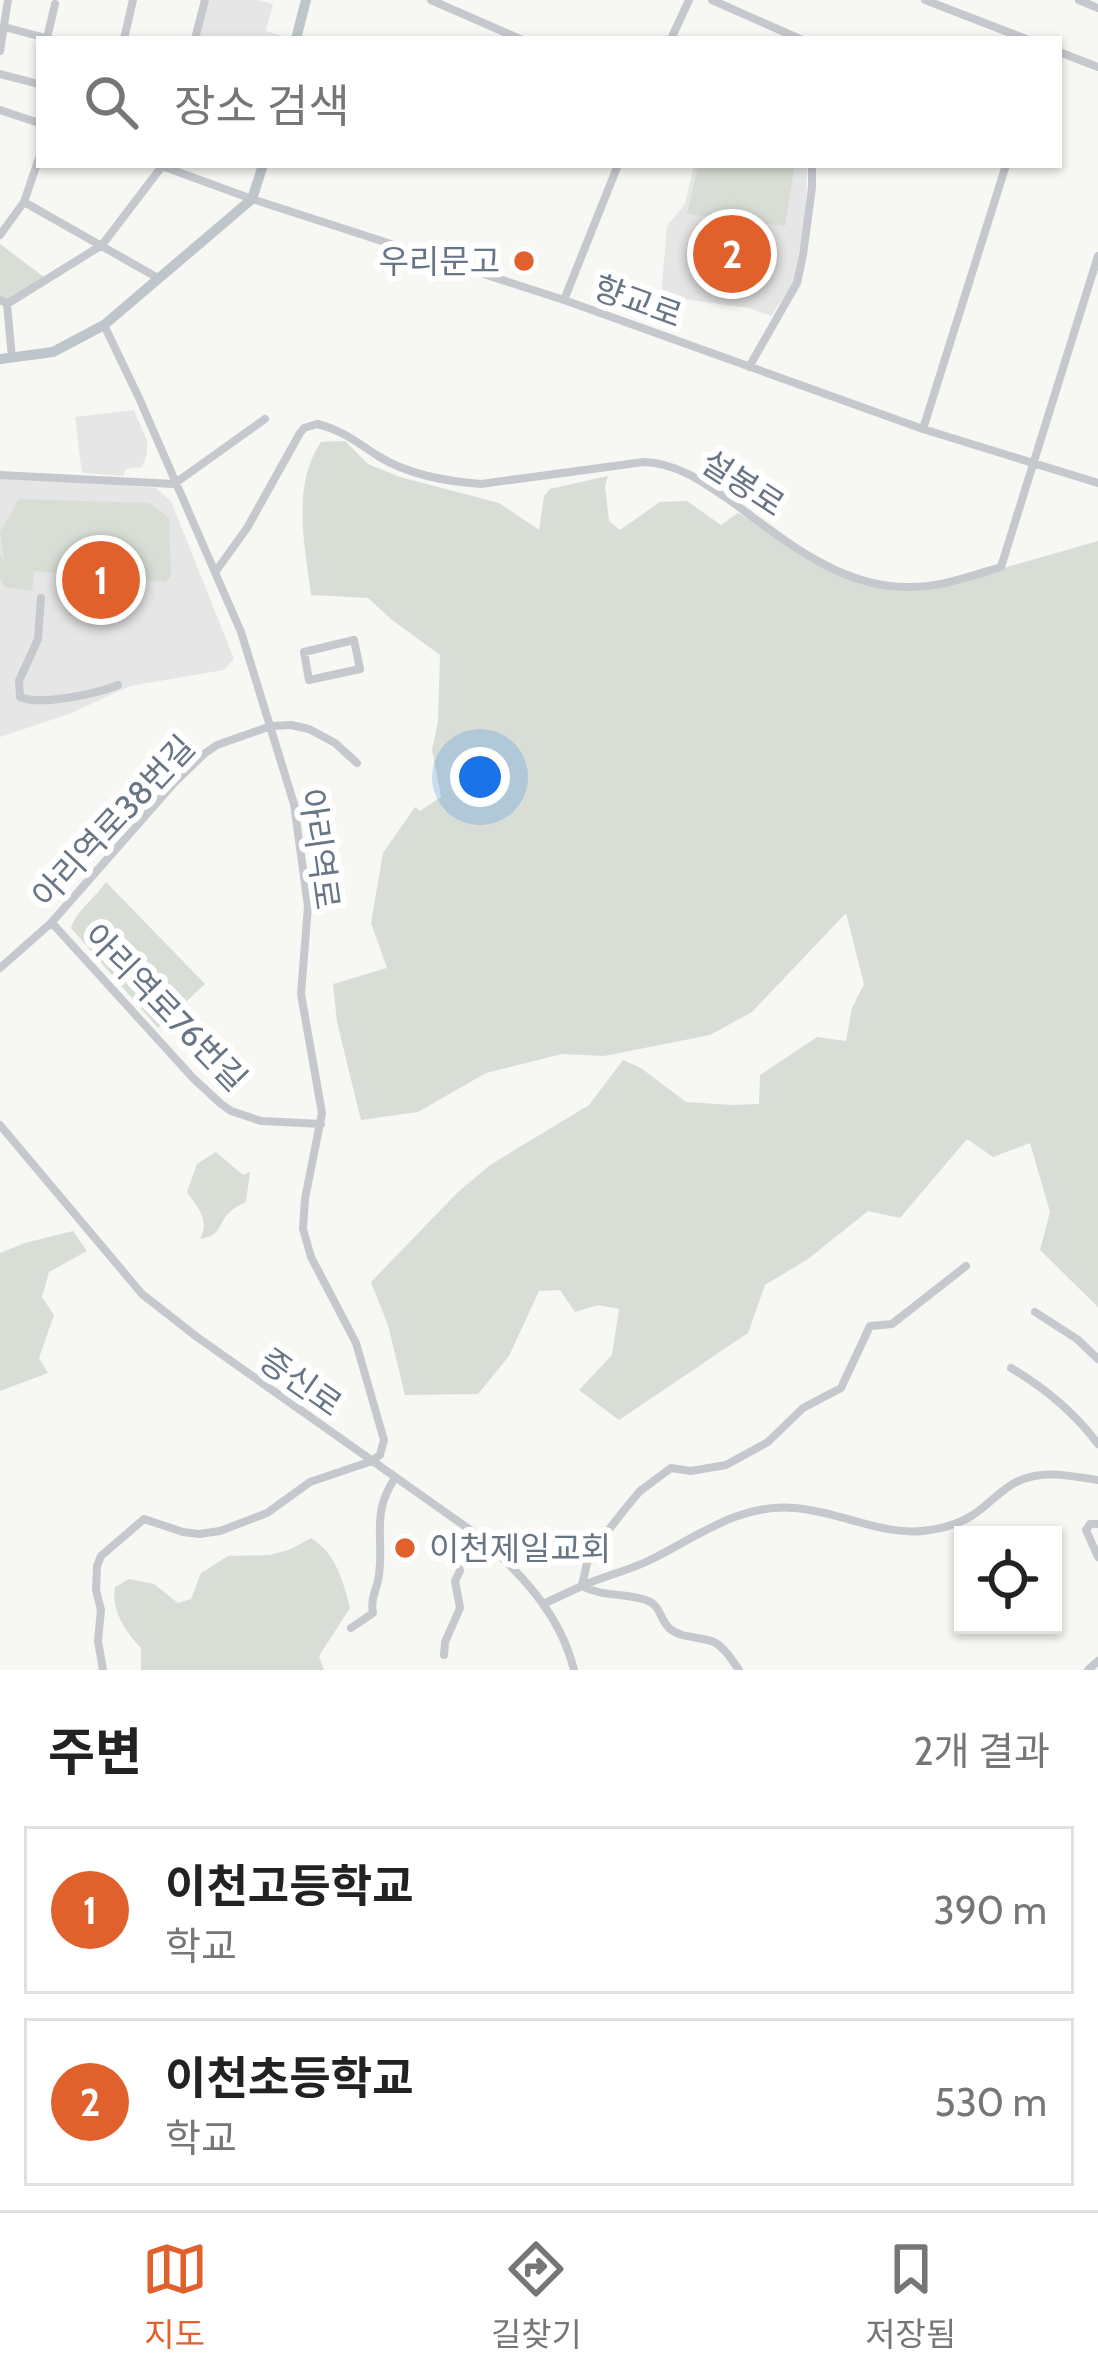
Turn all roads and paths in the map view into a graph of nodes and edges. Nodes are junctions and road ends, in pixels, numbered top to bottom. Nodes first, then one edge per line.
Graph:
1 (8, 0) edge
2 (134, 0) edge
3 (205, 0) edge
4 (306, 0) edge
5 (431, 0) edge
6 (689, 0) edge
7 (712, 0) edge
8 (925, 0) edge
9 (1079, 0) edge
10 (55, 4) dead end
11 (1098, 8) edge
12 (4, 27) junction
13 (37, 36) edge
14 (49, 36) edge
15 (125, 36) edge
16 (196, 36) edge
17 (297, 36) edge
18 (513, 36) edge
19 (672, 36) edge
20 (793, 36) edge
21 (1018, 36) edge
22 (0, 51) edge
23 (1062, 53) edge
24 (1098, 67) edge
25 (0, 74) edge
26 (36, 83) edge
27 (0, 110) edge
28 (36, 122) edge
29 (36, 167) edge
30 (160, 168) edge
31 (170, 168) edge
32 (262, 168) edge
33 (617, 168) edge
34 (812, 168) edge
35 (1005, 168) edge
36 (252, 199) junction
37 (24, 202) junction
38 (0, 235) edge
39 (102, 245) junction
40 (1098, 256) edge
41 (158, 278) junction
42 (564, 300) junction
43 (3, 302) edge
44 (104, 325) junction
45 (6, 359) edge
46 (749, 367) junction
47 (265, 419) dead end
48 (923, 429) junction
49 (1033, 463) junction
50 (0, 475) edge
51 (1098, 483) edge
52 (174, 484) junction
53 (215, 572) junction
54 (41, 598) dead end
55 (360, 669) joint
56 (118, 685) dead end
57 (271, 726) junction
58 (358, 763) dead end
59 (52, 922) junction
60 (0, 968) edge
61 (0, 1124) edge
62 (321, 1124) junction
63 (966, 1266) dead end
64 (1035, 1312) dead end
65 (1098, 1359) edge
66 (1011, 1368) dead end
67 (1098, 1444) edge
68 (372, 1461) junction
69 (395, 1478) junction
70 (1098, 1480) edge
71 (1098, 1524) edge
72 (476, 1534) junction
73 (1098, 1557) edge
74 (582, 1586) junction
75 (543, 1604) junction
76 (351, 1628) dead end
77 (444, 1655) dead end
78 (1098, 1661) edge
79 (103, 1670) edge
80 (574, 1670) edge
81 (739, 1670) edge
82 (1088, 1670) edge

1 - 12 street
2 - 15 street
3 - 16 street
4 - 17 main road
5 - 18 street
6 - 19 street
7 - 20 street
8 - 21 street
9 - 11 street
10 - 14 street
12 - 13 street
12 - 22 street
23 - 24 street
25 - 26 street
27 - 28 street
29 - 37 street
30 - 39 street, 향교로
31 - 36 street, 향교로
32 - 36 main road
33 - 42 street
34 - 46 street
35 - 48 street
36 - 41 main road
36 - 42 street, 향교로
37 - 38 street
37 - 39 street
39 - 41 street
39 - 43 street
40 - 49 street, 설봉로
41 - 44 main road
42 - 46 street, 향교로
43 - 45 street
44 - 45 main road
44 - 52 street, 아리역로
46 - 48 street, 향교로
47 - 52 street
48 - 49 street, 향교로
49 - 51 street, 향교로
49 - 53 street, 설봉로
50 - 52 street
52 - 53 street, 아리역로
53 - 57 street, 아리역로
54 - 56 street
55 - 55 street
57 - 58 street
57 - 59 street, 아리역로38번길
57 - 62 street, 아리역로
59 - 60 street, 아리역로38번길
59 - 62 street, 아리역로76번길
61 - 68 street, 증신로
62 - 68 street, 아리역로
63 - 74 street
64 - 65 street
66 - 67 street
68 - 69 street, 증신로
68 - 79 street
69 - 72 street, 증신로
69 - 76 street
70 - 74 street
71 - 73 street
72 - 75 street, 증신로
72 - 77 street
74 - 75 street
74 - 81 street
75 - 80 street, 증신로
78 - 82 street

